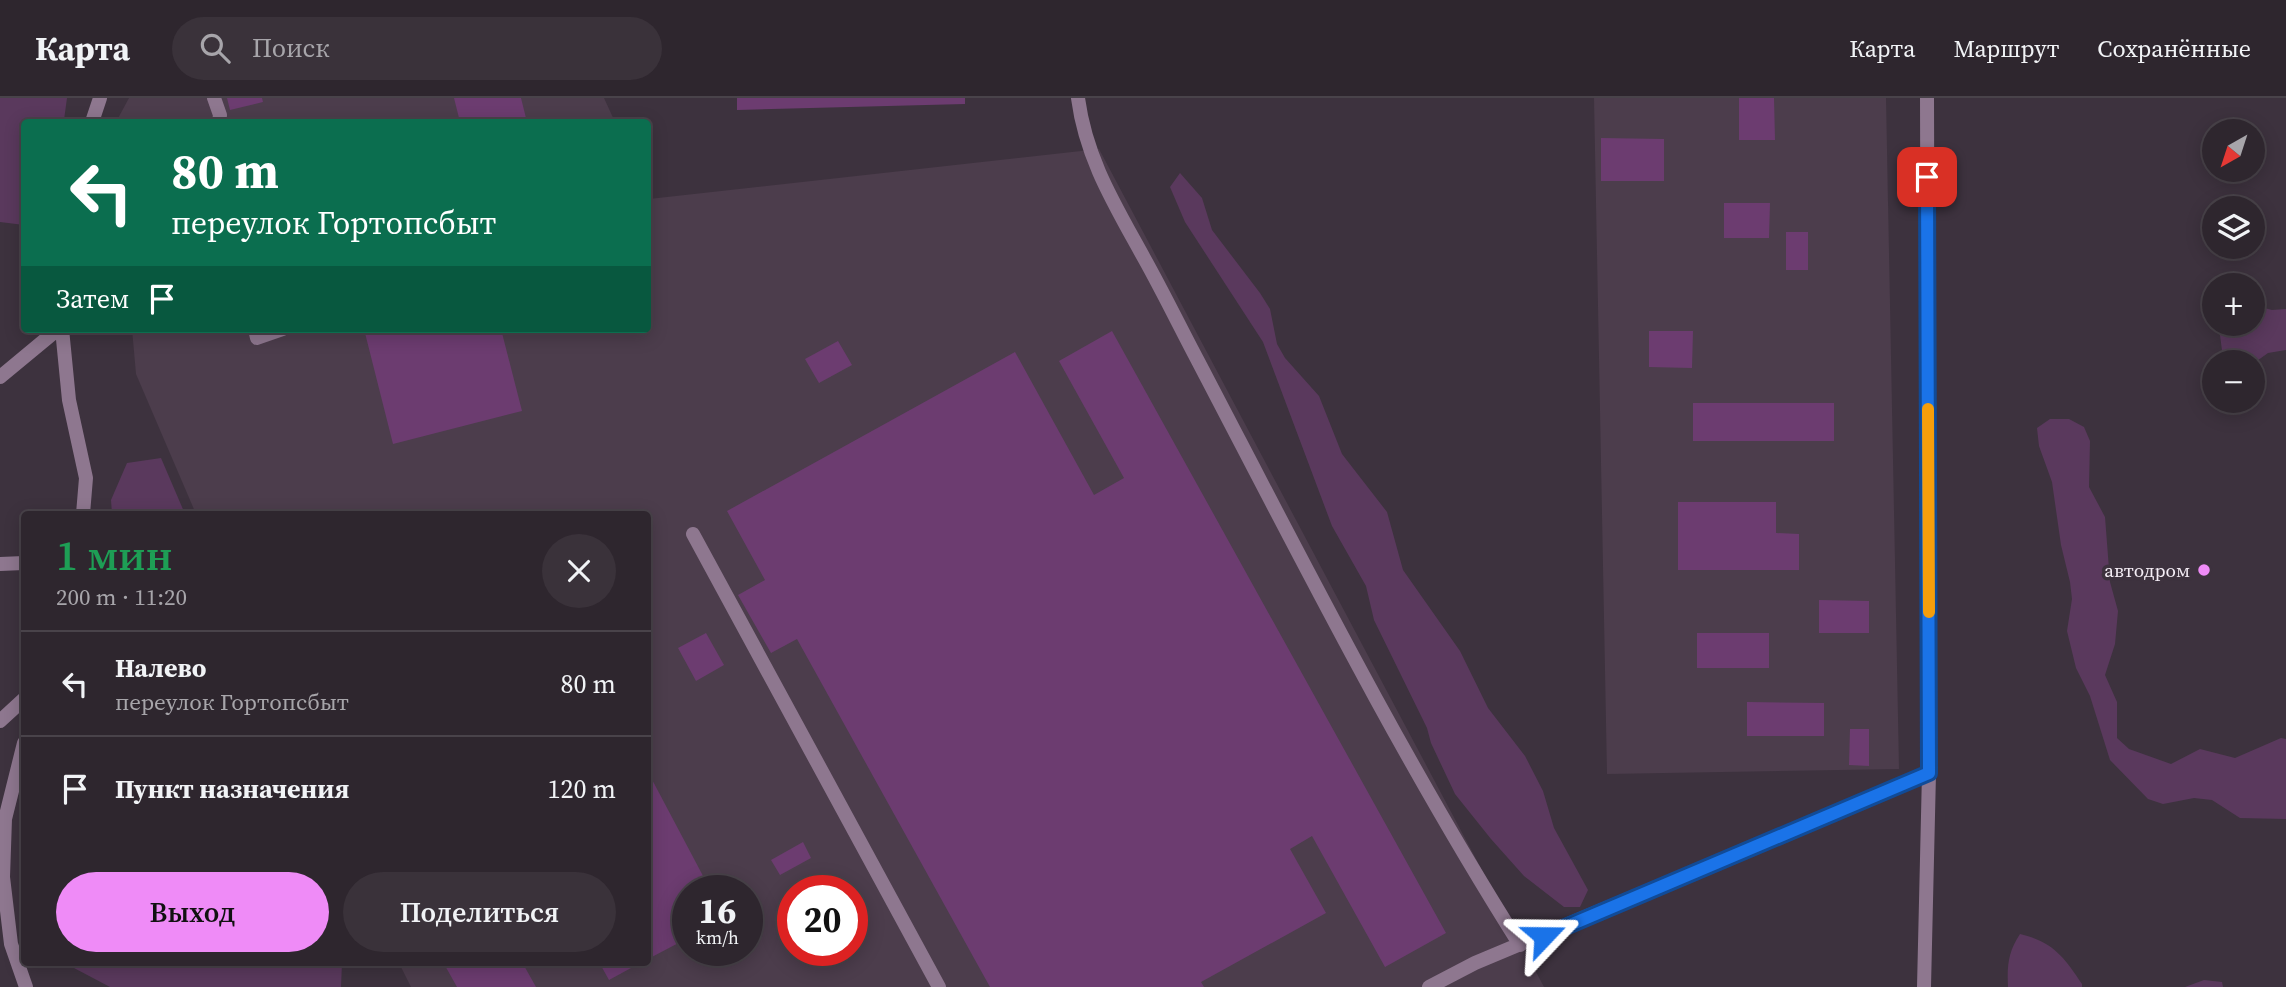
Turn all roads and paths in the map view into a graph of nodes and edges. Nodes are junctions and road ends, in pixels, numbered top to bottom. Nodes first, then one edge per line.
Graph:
1 (100, 98) edge
2 (214, 98) edge
3 (1078, 98) edge
4 (1927, 98) edge
5 (93, 119) edge
6 (219, 119) edge
7 (55, 333) edge
8 (61, 333) edge
9 (256, 333) edge
10 (271, 333) edge
11 (0, 377) edge
12 (83, 511) edge
13 (693, 534) dead end
14 (21, 563) edge
15 (0, 564) edge
16 (21, 702) edge
17 (0, 720) edge
18 (21, 755) edge
19 (1929, 773) junction
20 (3, 840) edge
21 (1520, 945) junction
22 (26, 987) edge
23 (939, 987) edge
24 (1429, 987) edge
25 (1924, 987) edge

1 - 5 street
2 - 6 street
3 - 21 street
4 - 19 street
7 - 11 street
8 - 12 street
9 - 10 street
13 - 23 street
14 - 15 street
16 - 17 street
18 - 20 street
19 - 21 street
19 - 25 street
20 - 22 street
21 - 24 street

